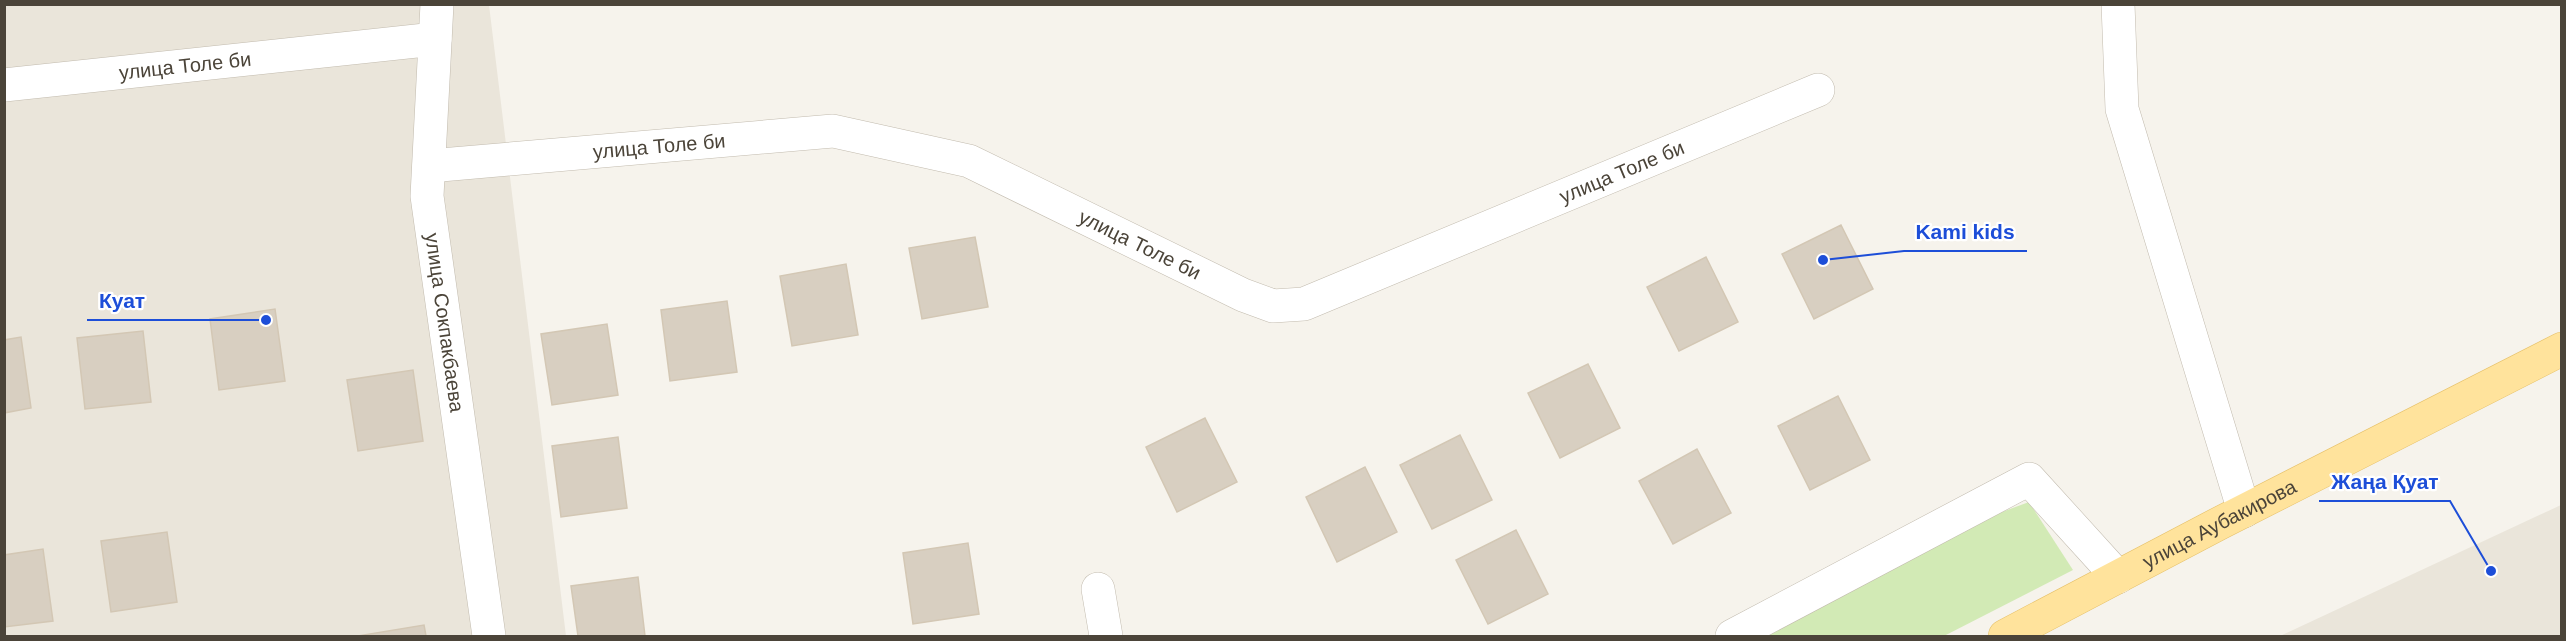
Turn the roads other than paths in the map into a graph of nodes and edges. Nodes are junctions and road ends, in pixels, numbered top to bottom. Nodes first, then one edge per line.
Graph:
1 (437, 4) edge
2 (2118, 4) edge
3 (435, 39) junction
4 (4, 85) edge
5 (1818, 90) dead end
6 (429, 166) junction
7 (2562, 349) edge
8 (2244, 511) junction
9 (2118, 577) junction
10 (1098, 589) dead end
11 (489, 636) edge
12 (1106, 636) edge
13 (1732, 636) edge
14 (2005, 636) edge

1 - 3 street, улица Сокпакбаева
2 - 8 street
3 - 4 street, улица Толе би
3 - 6 street, улица Сокпакбаева
5 - 6 street, улица Толе би
6 - 11 street, улица Сокпакбаева
7 - 8 main road, улица Аубакирова
8 - 9 main road, улица Аубакирова
9 - 13 street
9 - 14 main road, улица Аубакирова
10 - 12 street

